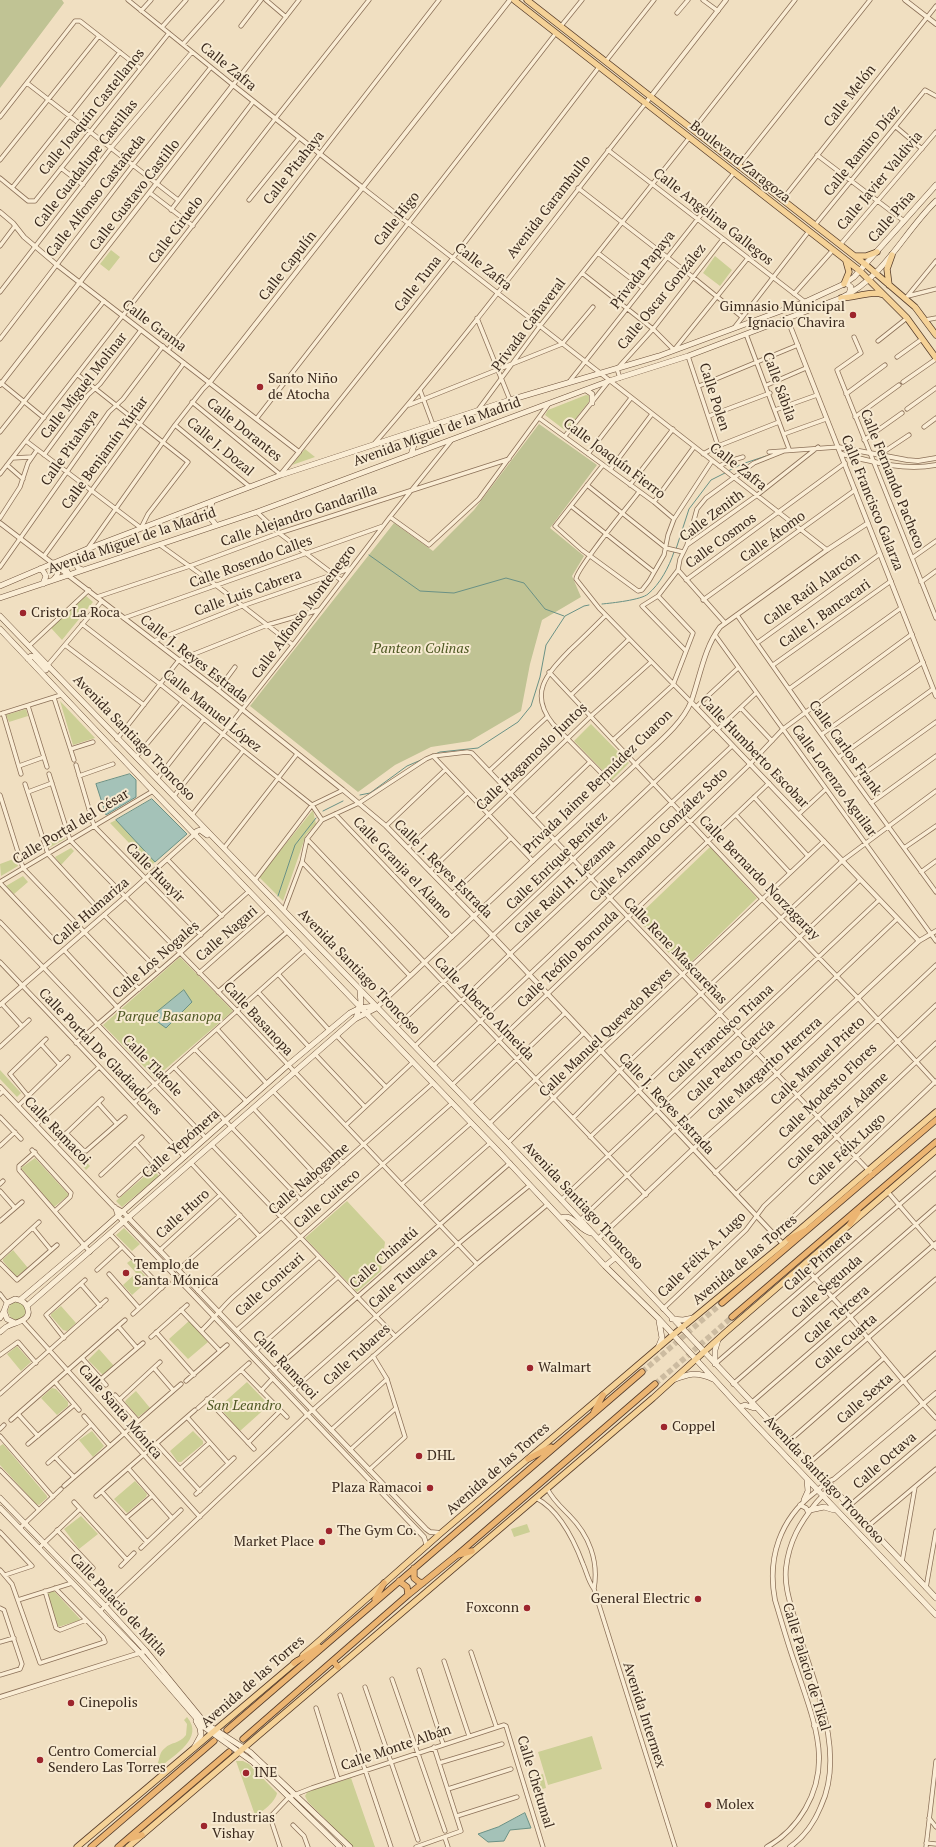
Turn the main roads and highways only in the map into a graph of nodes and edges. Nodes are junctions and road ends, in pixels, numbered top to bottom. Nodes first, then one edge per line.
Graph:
1 (514, 0) edge
2 (527, 0) edge
3 (936, 184) edge
4 (936, 201) edge
5 (877, 252) junction
6 (892, 255) junction
7 (854, 256) junction
8 (843, 258) junction
9 (866, 266) junction
10 (860, 271) junction
11 (876, 274) junction
12 (869, 280) junction
13 (845, 284) junction
14 (889, 286) junction
15 (849, 294) junction
16 (886, 296) junction
17 (841, 298) junction
18 (936, 335) edge
19 (936, 359) edge
20 (586, 390) junction
21 (592, 403) road end
22 (406, 435) junction
23 (411, 455) junction
24 (212, 502) junction
25 (216, 525) junction
26 (78, 553) junction
27 (71, 556) junction
28 (53, 563) junction
29 (40, 569) junction
30 (84, 570) junction
31 (69, 575) junction
32 (54, 580) junction
33 (43, 584) junction
34 (0, 586) edge
35 (0, 598) edge
36 (0, 616) edge
37 (0, 629) edge
38 (28, 659) junction
39 (59, 679) junction
40 (195, 834) junction
41 (230, 855) junction
42 (360, 991) junction
43 (377, 1006) junction
44 (360, 1008) junction
45 (366, 1013) junction
46 (355, 1019) junction
47 (936, 1112) edge
48 (936, 1120) edge
49 (936, 1142) edge
50 (936, 1150) edge
51 (885, 1190) junction
52 (861, 1206) junction
53 (561, 1218) junction
54 (850, 1224) junction
55 (814, 1226) junction
56 (592, 1233) junction
57 (789, 1239) junction
58 (615, 1258) junction
59 (605, 1266) junction
60 (20, 1300) junction
61 (722, 1303) tunnel mouth
62 (27, 1306) junction
63 (4, 1311) junction
64 (732, 1317) tunnel mouth
65 (0, 1318) edge
66 (658, 1318) junction
67 (694, 1318) junction
68 (672, 1319) junction
69 (15, 1323) junction
70 (681, 1328) junction
71 (0, 1332) edge
72 (672, 1334) junction
73 (718, 1339) junction
74 (657, 1349) junction
75 (704, 1352) junction
76 (696, 1359) junction
77 (715, 1364) junction
78 (642, 1372) tunnel mouth
79 (716, 1381) junction
80 (670, 1382) junction
81 (655, 1384) tunnel mouth
82 (603, 1395) junction
83 (740, 1407) junction
84 (592, 1415) junction
85 (762, 1415) junction
86 (562, 1441) junction
87 (788, 1442) junction
88 (776, 1446) junction
89 (528, 1459) junction
90 (808, 1480) junction
91 (0, 1498) edge
92 (804, 1500) road end
93 (0, 1508) edge
94 (809, 1511) road end
95 (837, 1512) junction
96 (472, 1551) junction
97 (456, 1556) junction
98 (414, 1568) junction
99 (399, 1580) junction
100 (384, 1583) junction
101 (423, 1583) junction
102 (408, 1595) junction
103 (936, 1598) edge
104 (374, 1602) junction
105 (936, 1615) edge
106 (333, 1638) junction
107 (143, 1652) junction
108 (333, 1661) junction
109 (294, 1663) junction
110 (338, 1667) junction
111 (190, 1712) junction
112 (227, 1730) dead end
113 (214, 1732) junction
114 (243, 1739) dead end
115 (214, 1741) dead end
116 (241, 1750) junction
117 (192, 1751) junction
118 (229, 1752) dead end
119 (142, 1835) junction
120 (126, 1840) junction
121 (77, 1847) edge
122 (91, 1847) edge
123 (118, 1847) edge
124 (128, 1847) edge
125 (340, 1847) edge
126 (350, 1847) edge

1 - 8 main road, Boulevard Zaragoza
2 - 7 main road, Boulevard Zaragoza
3 - 5 main road, Calle Piña
4 - 6 main road, Avenida Miguel de la Madrid
5 - 7 main road
5 - 9 main road, Calle Piña
6 - 11 main road, Avenida Miguel de la Madrid
6 - 14 main road
7 - 9 main road, Boulevard Zaragoza
8 - 10 main road, Boulevard Zaragoza
8 - 13 main road
9 - 10 main road, Avenida Miguel de la Madrid
9 - 11 main road, Boulevard Zaragoza
10 - 12 main road, Boulevard Zaragoza
10 - 13 main road, Avenida Miguel de la Madrid
11 - 12 main road, Avenida Miguel de la Madrid
11 - 14 main road, Boulevard Zaragoza
12 - 15 main road, Avenida Miguel de la Madrid
12 - 16 main road, Boulevard Zaragoza
13 - 15 main road
13 - 22 main road, Avenida Miguel de la Madrid
14 - 18 main road, Boulevard Zaragoza
15 - 17 main road, Avenida Miguel de la Madrid
16 - 17 main road
16 - 19 main road, Boulevard Zaragoza
17 - 20 main road, Avenida Miguel de la Madrid
20 - 21 main road
20 - 23 main road, Avenida Miguel de la Madrid
22 - 23 main road
22 - 24 main road, Avenida Miguel de la Madrid
23 - 25 main road, Avenida Miguel de la Madrid
24 - 25 main road
24 - 26 main road, Avenida Miguel de la Madrid
25 - 30 main road, Avenida Miguel de la Madrid
26 - 27 main road, Avenida Miguel de la Madrid
26 - 30 main road
27 - 28 main road, Avenida Miguel de la Madrid
27 - 31 main road
28 - 29 main road, Avenida Miguel de la Madrid
28 - 32 main road
29 - 33 main road
29 - 34 main road, Avenida Miguel de la Madrid
30 - 31 main road, Avenida Miguel de la Madrid
31 - 32 main road, Avenida Miguel de la Madrid
32 - 33 main road, Avenida Miguel de la Madrid
33 - 35 main road, Avenida Miguel de la Madrid
36 - 39 main road, Avenida Santiago Troncoso
37 - 38 main road, Avenida Santiago Troncoso
38 - 39 main road
38 - 40 main road, Avenida Santiago Troncoso
39 - 41 main road, Avenida Santiago Troncoso
40 - 41 main road
40 - 44 main road, Avenida Santiago Troncoso
41 - 42 main road, Avenida Santiago Troncoso
42 - 43 main road, Avenida Santiago Troncoso
42 - 44 main road
43 - 44 main road
43 - 45 main road, Calle Yepómera
43 - 56 main road, Avenida Santiago Troncoso
44 - 45 main road, Avenida Santiago Troncoso
44 - 46 main road
44 - 60 main road, Calle Yepómera
45 - 46 main road, Calle Yepómera
45 - 53 main road, Avenida Santiago Troncoso
46 - 62 main road, Calle Yepómera
47 - 57 main road, Avenida de las Torres
48 - 55 highway, Avenida de las Torres
49 - 51 highway
50 - 51 main road
51 - 52 highway
51 - 54 main road
52 - 54 highway
52 - 64 highway
53 - 56 main road
53 - 59 main road, Avenida Santiago Troncoso
54 - 73 main road
55 - 57 highway
55 - 61 highway, Avenida de las Torres
56 - 58 main road, Avenida Santiago Troncoso
57 - 67 main road, Avenida de las Torres
58 - 59 main road
58 - 68 main road, Avenida Santiago Troncoso
59 - 66 main road, Avenida Santiago Troncoso
60 - 62 main road
60 - 63 main road
62 - 69 main road
63 - 65 main road
63 - 69 main road
66 - 72 main road, Avenida Santiago Troncoso
66 - 74 main road
67 - 68 main road
67 - 70 main road, Avenida de las Torres
68 - 70 main road, Avenida Santiago Troncoso
69 - 71 main road
70 - 72 main road, Avenida de las Torres
70 - 75 main road, Avenida Santiago Troncoso
72 - 74 main road, Avenida de las Torres
72 - 76 main road, Avenida Santiago Troncoso
73 - 75 main road
73 - 77 main road
74 - 82 main road, Avenida de las Torres
75 - 76 main road
75 - 77 main road, Avenida Santiago Troncoso
76 - 79 main road, Avenida Santiago Troncoso
76 - 80 main road
77 - 85 main road, Avenida Santiago Troncoso
78 - 84 highway, Avenida de las Torres
79 - 80 main road
79 - 83 main road, Avenida Santiago Troncoso
80 - 96 main road
81 - 97 highway
82 - 84 highway
82 - 89 main road, Avenida de las Torres
83 - 85 main road
83 - 88 main road, Avenida Santiago Troncoso
84 - 86 highway, Avenida de las Torres
85 - 87 main road, Avenida Santiago Troncoso
86 - 89 highway
86 - 98 highway, Avenida de las Torres
87 - 88 main road
87 - 103 main road, Avenida Santiago Troncoso
88 - 90 main road, Avenida Santiago Troncoso
89 - 100 main road, Avenida de las Torres
90 - 92 main road
90 - 95 main road, Avenida Santiago Troncoso
91 - 107 main road, Calle Palacio de Mitla
93 - 107 main road, Calle Palacio de Mitla
94 - 95 main road
95 - 105 main road, Avenida Santiago Troncoso
96 - 97 highway
96 - 110 main road
97 - 101 highway
98 - 99 highway, Avenida de las Torres
98 - 101 highway
99 - 102 highway
99 - 104 highway, Avenida de las Torres
100 - 104 highway
100 - 109 main road, Avenida de las Torres
101 - 102 highway
102 - 108 highway
104 - 106 highway, Avenida de las Torres
106 - 109 highway
106 - 112 highway, Avenida de las Torres
107 - 111 main road, Calle Palacio de Mitla
107 - 113 main road, Calle Palacio de Mitla
108 - 110 highway
108 - 114 highway
109 - 113 main road, Avenida de las Torres
110 - 116 main road
111 - 113 main road, Calle Palacio de Mitla
111 - 117 main road
113 - 116 main road
113 - 117 main road, Avenida de las Torres
115 - 122 highway, Avenida de las Torres
116 - 119 main road
116 - 125 main road
116 - 126 main road
117 - 121 main road, Avenida de las Torres
118 - 120 highway
119 - 120 highway
119 - 124 main road
120 - 123 highway

